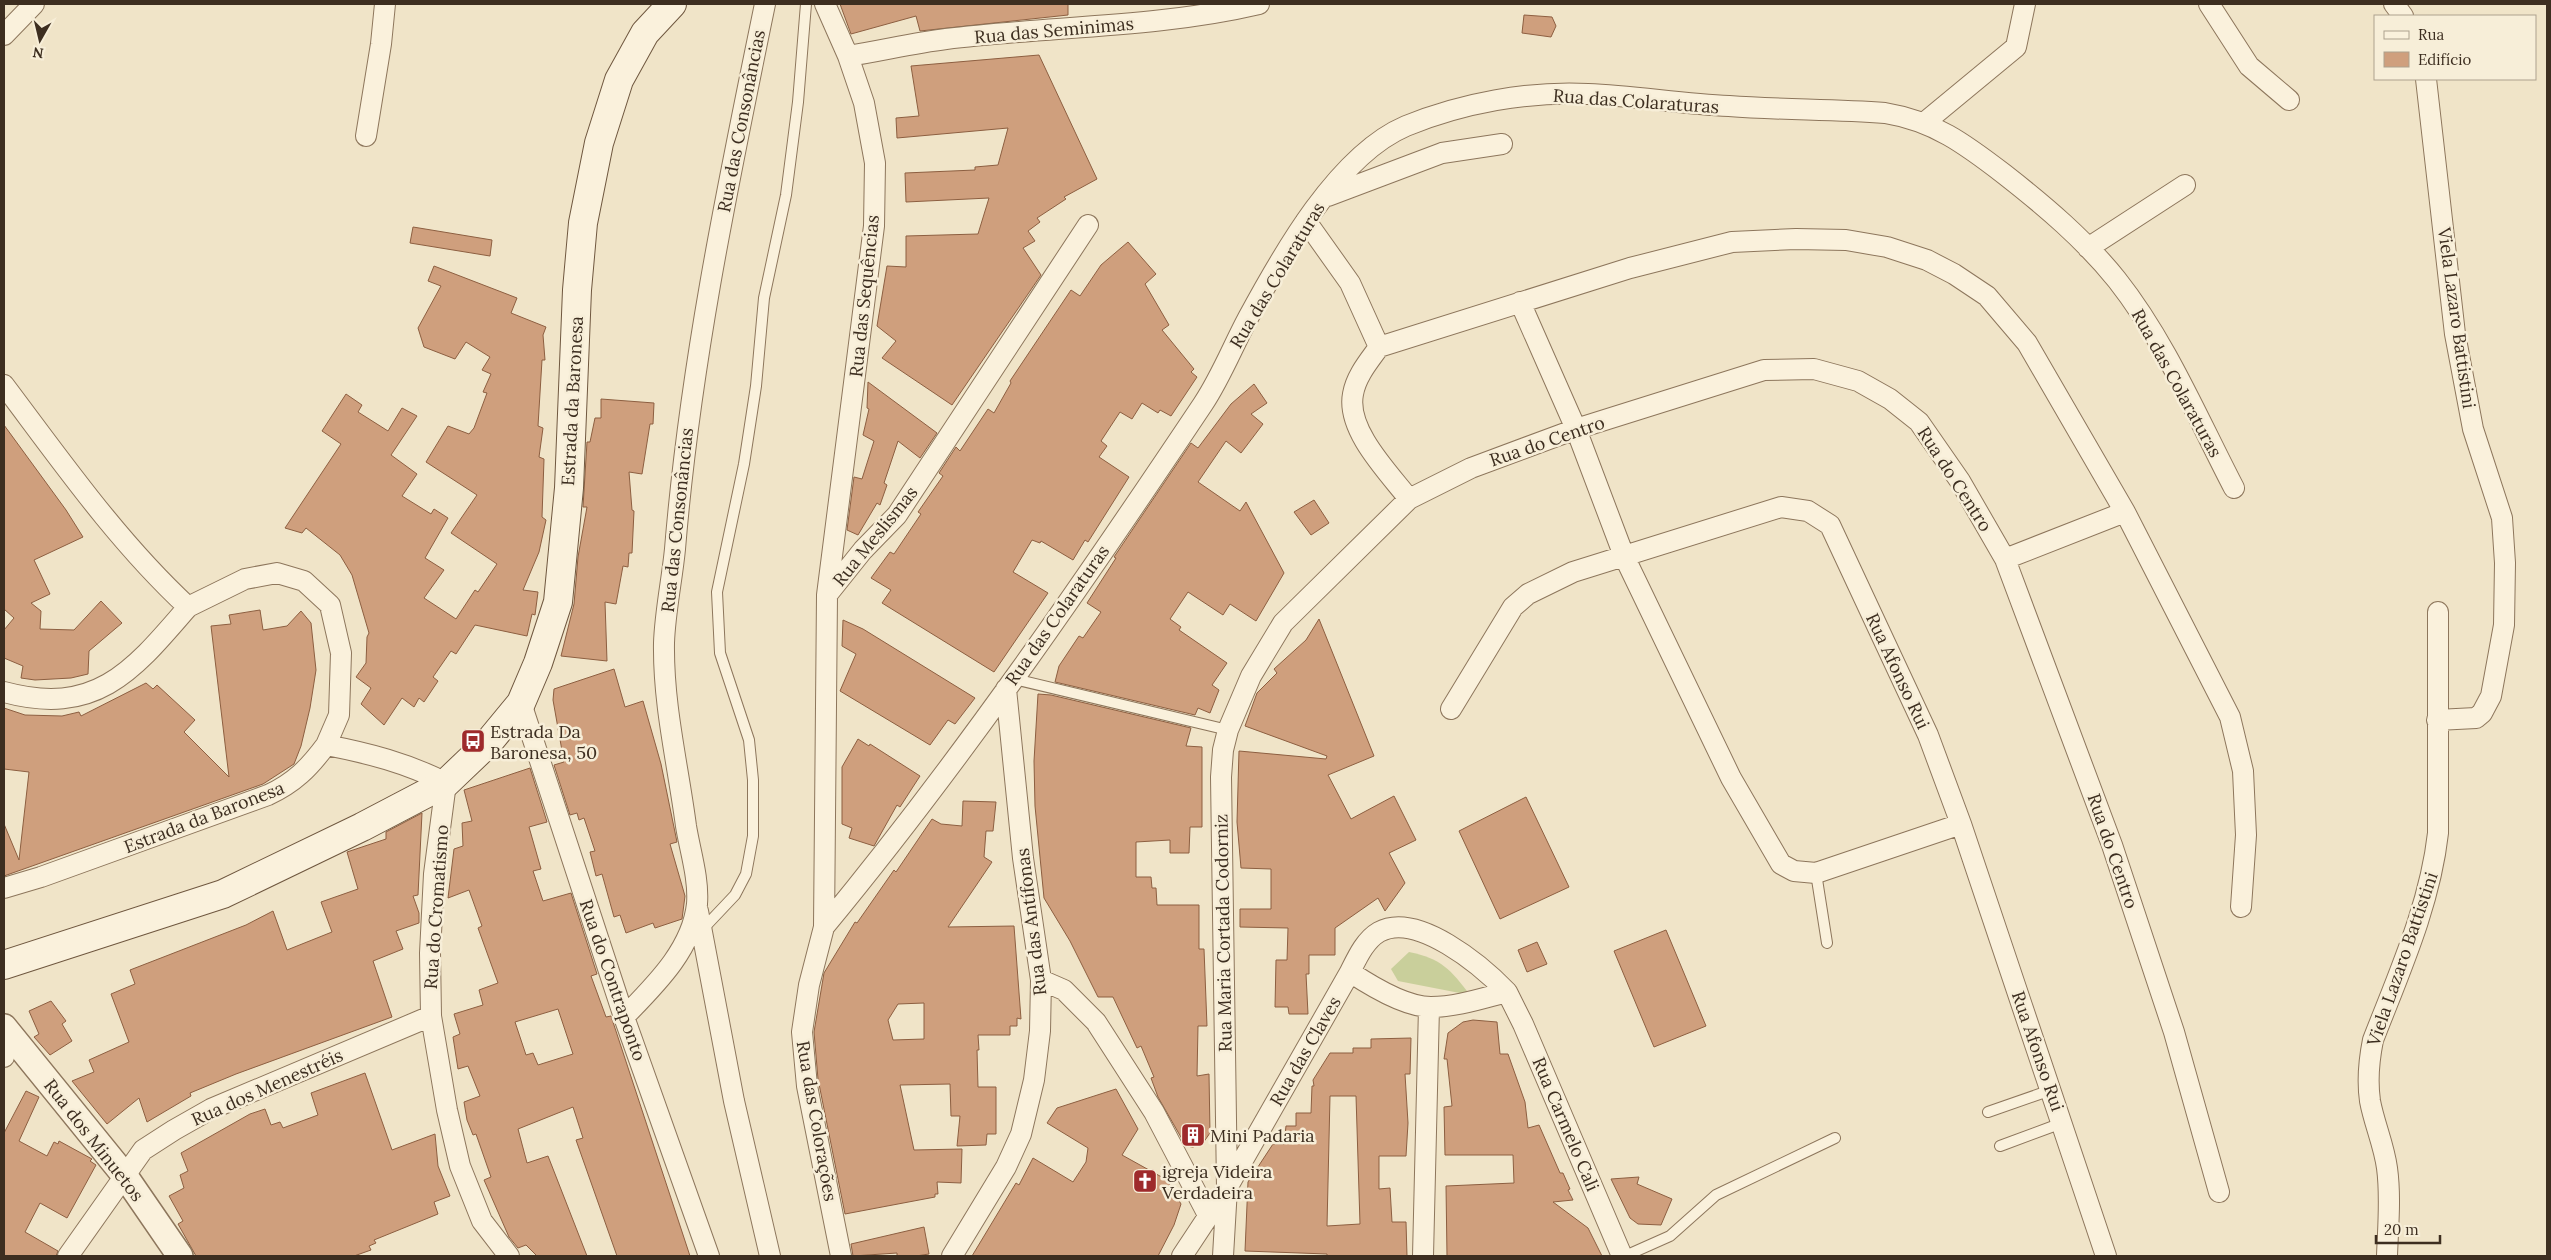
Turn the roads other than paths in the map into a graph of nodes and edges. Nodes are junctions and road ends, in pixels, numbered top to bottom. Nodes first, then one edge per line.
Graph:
1 (34, 4) edge
2 (385, 4) edge
3 (672, 4) edge
4 (765, 4) edge
5 (806, 4) edge
6 (825, 4) edge
7 (1259, 4) edge
8 (2025, 4) edge
9 (2209, 4) edge
10 (2394, 4) edge
11 (2402, 15) edge
12 (4, 35) edge
13 (848, 56) junction
14 (2426, 80) edge
15 (2289, 100) dead end
16 (1924, 123) junction
17 (366, 136) dead end
18 (1502, 144) dead end
19 (2185, 185) dead end
20 (1322, 198) junction
21 (1306, 221) junction
22 (1088, 226) dead end
23 (2088, 248) junction
24 (1520, 302) junction
25 (1378, 347) junction
26 (4, 385) edge
27 (1576, 429) junction
28 (2234, 488) dead end
29 (1409, 499) junction
30 (2125, 512) junction
31 (1624, 556) junction
32 (2005, 559) junction
33 (827, 595) junction
34 (188, 607) junction
35 (2438, 612) dead end
36 (1283, 623) joint
37 (1010, 684) junction
38 (4, 692) edge
39 (521, 703) junction
40 (1450, 708) dead end
41 (2437, 720) junction
42 (1228, 730) junction
43 (326, 745) junction
44 (446, 783) junction
45 (1961, 824) junction
46 (1816, 873) junction
47 (4, 888) edge
48 (697, 904) junction
49 (2241, 908) dead end
50 (824, 927) junction
51 (701, 932) junction
52 (1827, 943) dead end
53 (4, 965) edge
54 (1350, 972) junction
55 (1041, 980) junction
56 (1507, 992) junction
57 (1429, 1007) junction
58 (431, 1016) junction
59 (624, 1017) junction
60 (5, 1030) edge
61 (4, 1057) edge
62 (2051, 1090) junction
63 (1988, 1112) dead end
64 (2062, 1123) junction
65 (1835, 1138) dead end
66 (2000, 1146) dead end
67 (124, 1176) junction
68 (1227, 1188) junction
69 (2219, 1192) dead end
70 (1208, 1215) junction
71 (68, 1256) edge
72 (180, 1256) edge
73 (509, 1256) edge
74 (709, 1256) edge
75 (770, 1256) edge
76 (841, 1256) edge
77 (952, 1256) edge
78 (1182, 1256) edge
79 (1223, 1256) edge
80 (1423, 1256) edge
81 (1624, 1256) edge
82 (2106, 1256) edge
83 (2387, 1256) edge

1 - 12 street
2 - 17 street
3 - 39 main road, Estrada da Baronesa
4 - 48 street, Rua das Consonâncias
5 - 51 lane
6 - 13 street, Rua das Sequências
7 - 13 street, Rua das Seminimas
8 - 16 street
9 - 15 street
10 - 11 street
13 - 33 street, Rua das Sequências
14 - 41 street, Viela Lazaro Battistini
16 - 20 street, Rua das Colaraturas
16 - 23 street, Rua das Colaraturas
18 - 20 street
19 - 23 street
20 - 21 street, Rua das Colaraturas
21 - 25 street
21 - 37 street, Rua das Colaraturas
22 - 33 street, Rua Meslismas
23 - 28 street, Rua das Colaraturas
24 - 25 street
24 - 27 street
24 - 30 street
25 - 29 street
26 - 34 street
27 - 29 street, Rua do Centro
27 - 31 street
27 - 32 street, Rua do Centro
29 - 36 street, Rua do Centro
30 - 32 street
30 - 49 street
31 - 40 street, Rua Afonso Rui
31 - 45 street, Rua Afonso Rui
31 - 46 street
32 - 69 street, Rua do Centro
33 - 50 street, Rua Meslismas
34 - 38 street
34 - 43 street, Estrada da Baronesa
35 - 41 street, Viela Lazaro Battistini
36 - 42 street, Rua Maria Cortada Codorniz
37 - 42 lane
37 - 50 street, Rua das Colaraturas
37 - 55 street, Rua das Antífonas
39 - 44 main road, Estrada da Baronesa
39 - 59 street, Rua do Contraponto
41 - 83 street, Viela Lazaro Battistini
42 - 68 street, Rua Maria Cortada Codorniz
43 - 44 street
43 - 47 street, Estrada da Baronesa
44 - 53 main road, Estrada da Baronesa
44 - 58 street, Rua do Cromatismo
45 - 46 street
45 - 62 street, Rua Afonso Rui
46 - 52 lane
48 - 51 street
48 - 59 street, Rua das Consonâncias
50 - 76 street, Rua das Colorações
51 - 75 street
54 - 56 street, Rua Carmelo Cali
54 - 57 street
54 - 68 street, Rua das Claves
55 - 70 street
55 - 77 street, Rua das Antífonas
56 - 57 street
56 - 81 street, Rua Carmelo Cali
57 - 80 street
58 - 67 street, Rua dos Menestréis
58 - 73 street, Rua do Cromatismo
59 - 74 street, Rua do Contraponto
60 - 61 street
60 - 67 street, Rua dos Minuetos
62 - 63 lane
62 - 64 street, Rua Afonso Rui
64 - 66 lane
64 - 82 street, Rua Afonso Rui
65 - 81 lane
67 - 71 street, Rua dos Menestréis
67 - 72 street, Rua dos Minuetos
68 - 70 street, Rua das Claves
68 - 79 street, Rua Maria Cortada Codorniz
70 - 78 street, Rua das Claves

